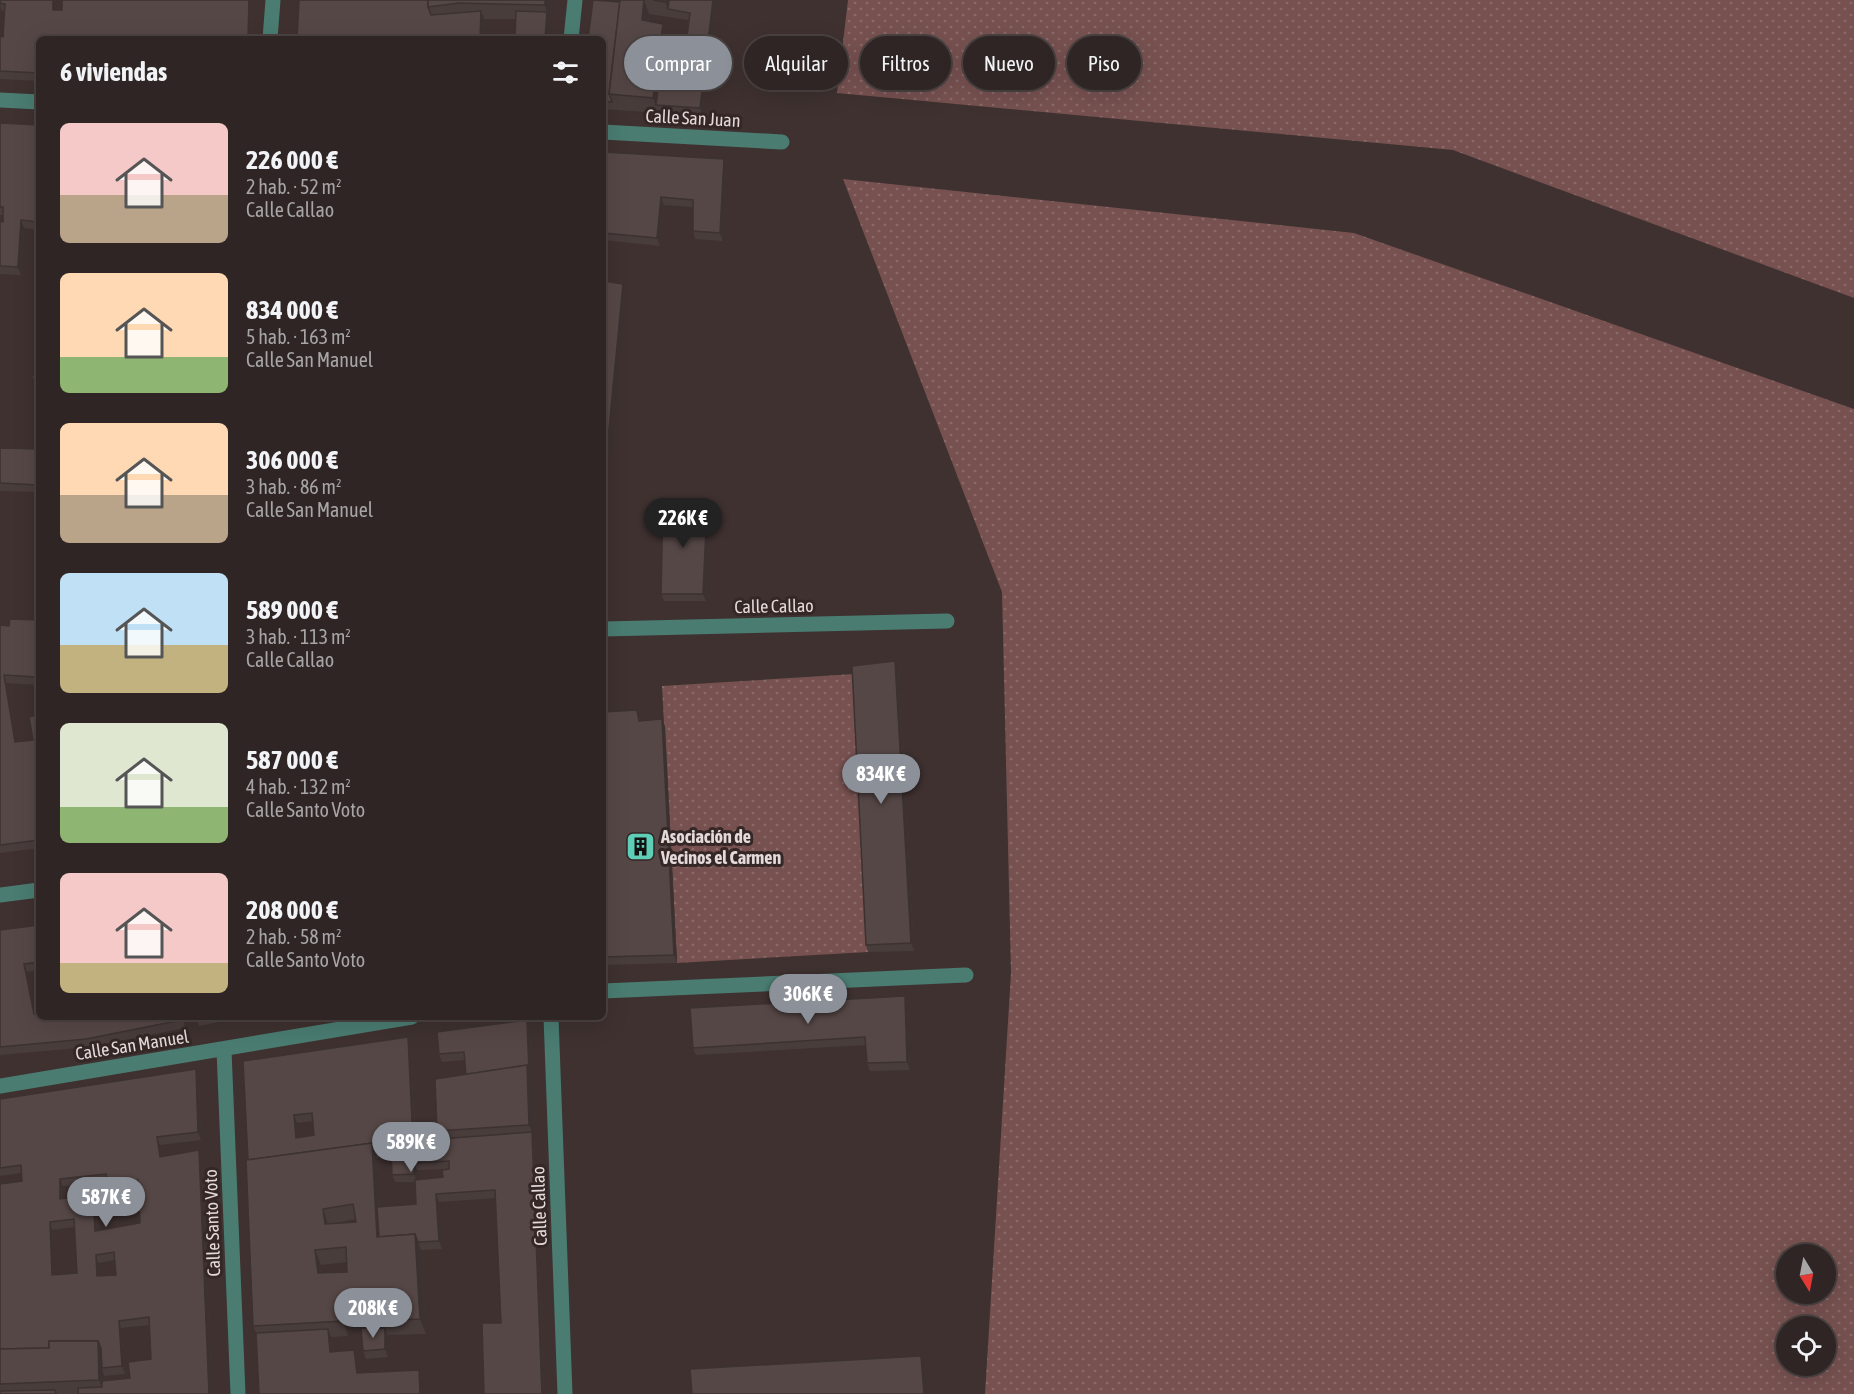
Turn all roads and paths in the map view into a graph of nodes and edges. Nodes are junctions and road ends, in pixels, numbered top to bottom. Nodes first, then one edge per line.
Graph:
1 (273, 0) edge
2 (575, 0) edge
3 (270, 36) edge
4 (571, 36) edge
5 (0, 100) edge
6 (36, 102) edge
7 (606, 132) edge
8 (782, 142) dead end
9 (946, 621) dead end
10 (606, 629) edge
11 (36, 890) edge
12 (0, 895) edge
13 (966, 975) dead end
14 (606, 991) edge
15 (395, 1020) edge
16 (551, 1020) edge
17 (224, 1050) junction
18 (0, 1086) edge
19 (238, 1394) edge
20 (566, 1394) edge

1 - 3 street
2 - 4 street
5 - 6 street
7 - 8 street, Calle San Juan
9 - 10 street, Calle Callao
11 - 12 street
13 - 14 street
15 - 17 street, Calle San Manuel
16 - 20 street, Calle Callao
17 - 18 street, Calle San Manuel
17 - 19 street, Calle Santo Voto

